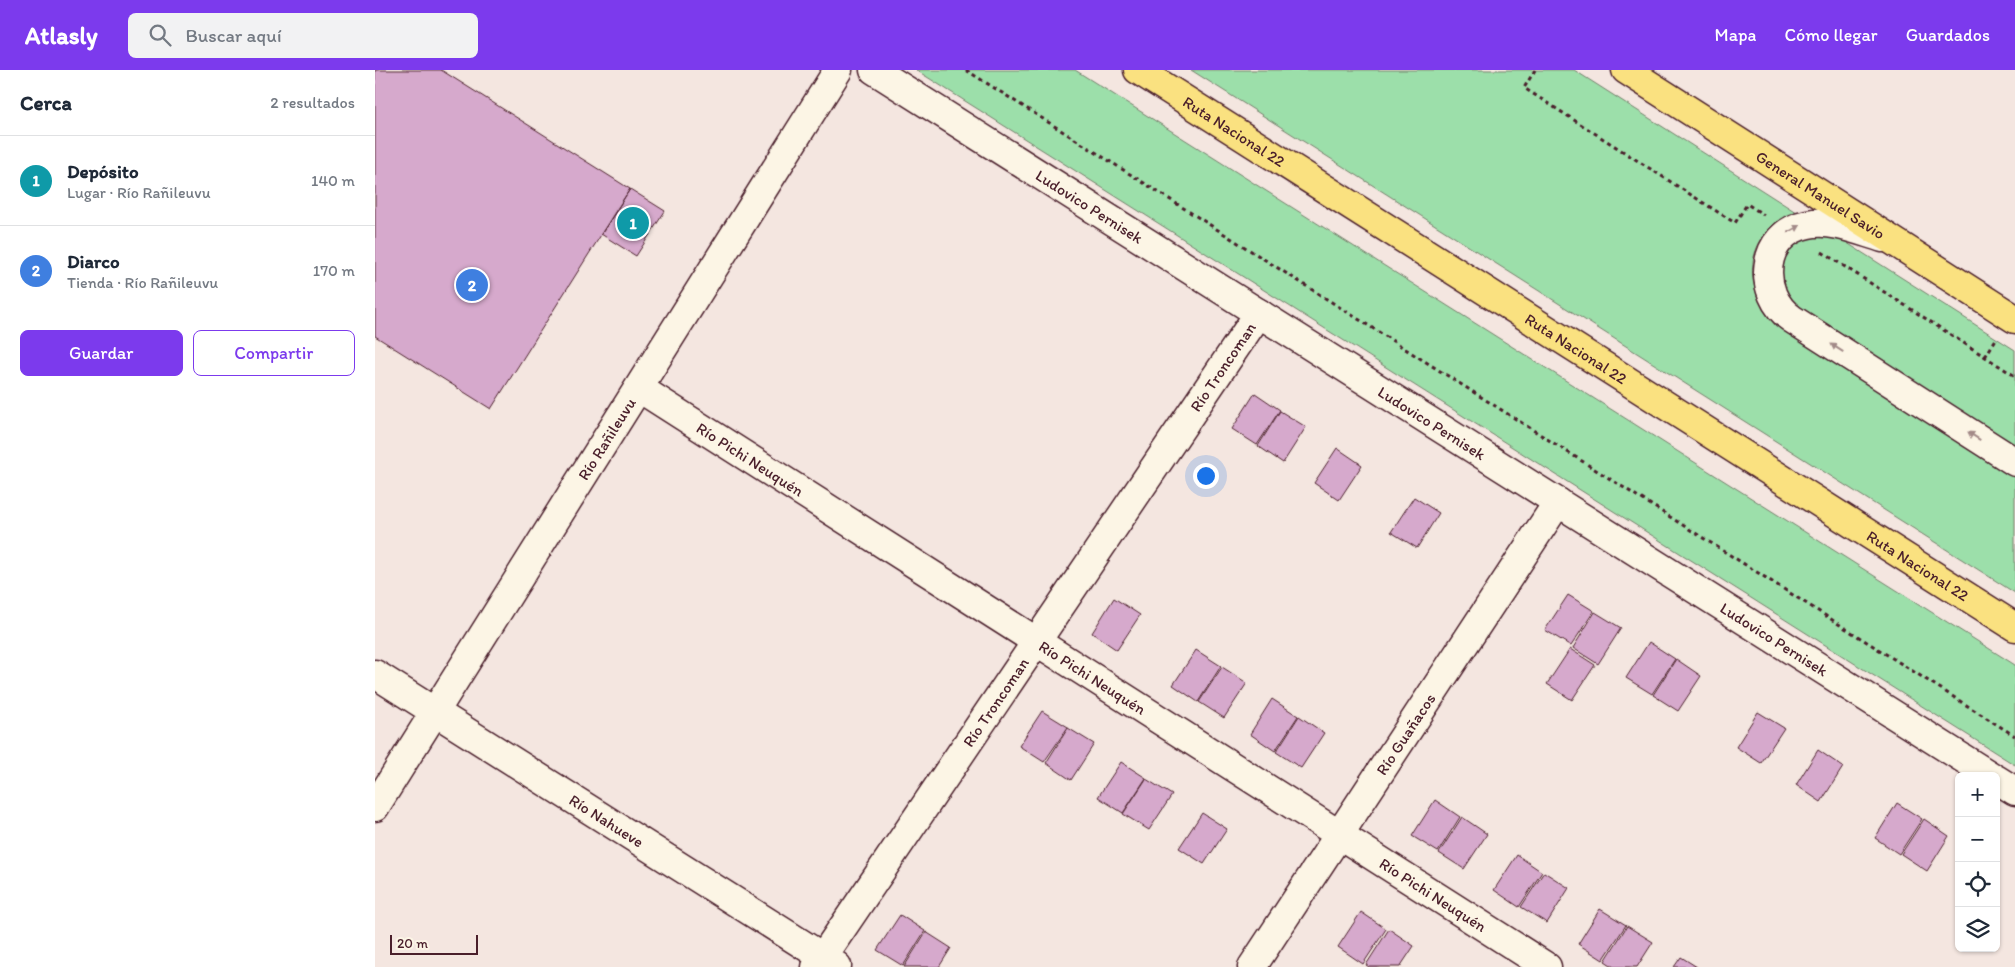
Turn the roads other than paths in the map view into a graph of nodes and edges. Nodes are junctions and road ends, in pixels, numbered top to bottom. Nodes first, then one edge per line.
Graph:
1 (838, 70) edge
2 (873, 70) edge
3 (1138, 70) edge
4 (1626, 70) edge
5 (1891, 240) junction
6 (1259, 313) junction
7 (2006, 329) edge
8 (639, 388) junction
9 (2015, 462) edge
10 (1557, 502) junction
11 (2015, 627) edge
12 (1036, 642) junction
13 (375, 674) edge
14 (435, 712) junction
15 (1985, 772) edge
16 (2000, 782) edge
17 (2015, 791) edge
18 (375, 807) edge
19 (1339, 835) junction
20 (826, 964) edge
21 (1252, 967) edge
22 (1547, 967) edge

1 - 8 street, Río Rañileuvu
2 - 6 street, Ludovico Pernisek
3 - 11 main road, Ruta Nacional 22
4 - 5 main road, General Manuel Savio
5 - 7 main road, General Manuel Savio
9 -> 5 street
6 - 10 street, Ludovico Pernisek
6 - 12 street, Río Troncoman
8 - 12 street, Río Pichi Neuquén
8 - 14 street, Río Rañileuvu
10 - 15 street, Ludovico Pernisek
10 - 19 street, Río Guañacos
12 - 19 street, Río Pichi Neuquén
12 - 20 street, Río Troncoman
13 - 14 street, Río Nahueve
14 - 18 street, Río Rañileuvu
14 - 20 street, Río Nahueve
16 - 17 street
19 - 21 street, Río Guañacos
19 - 22 street, Río Pichi Neuquén

